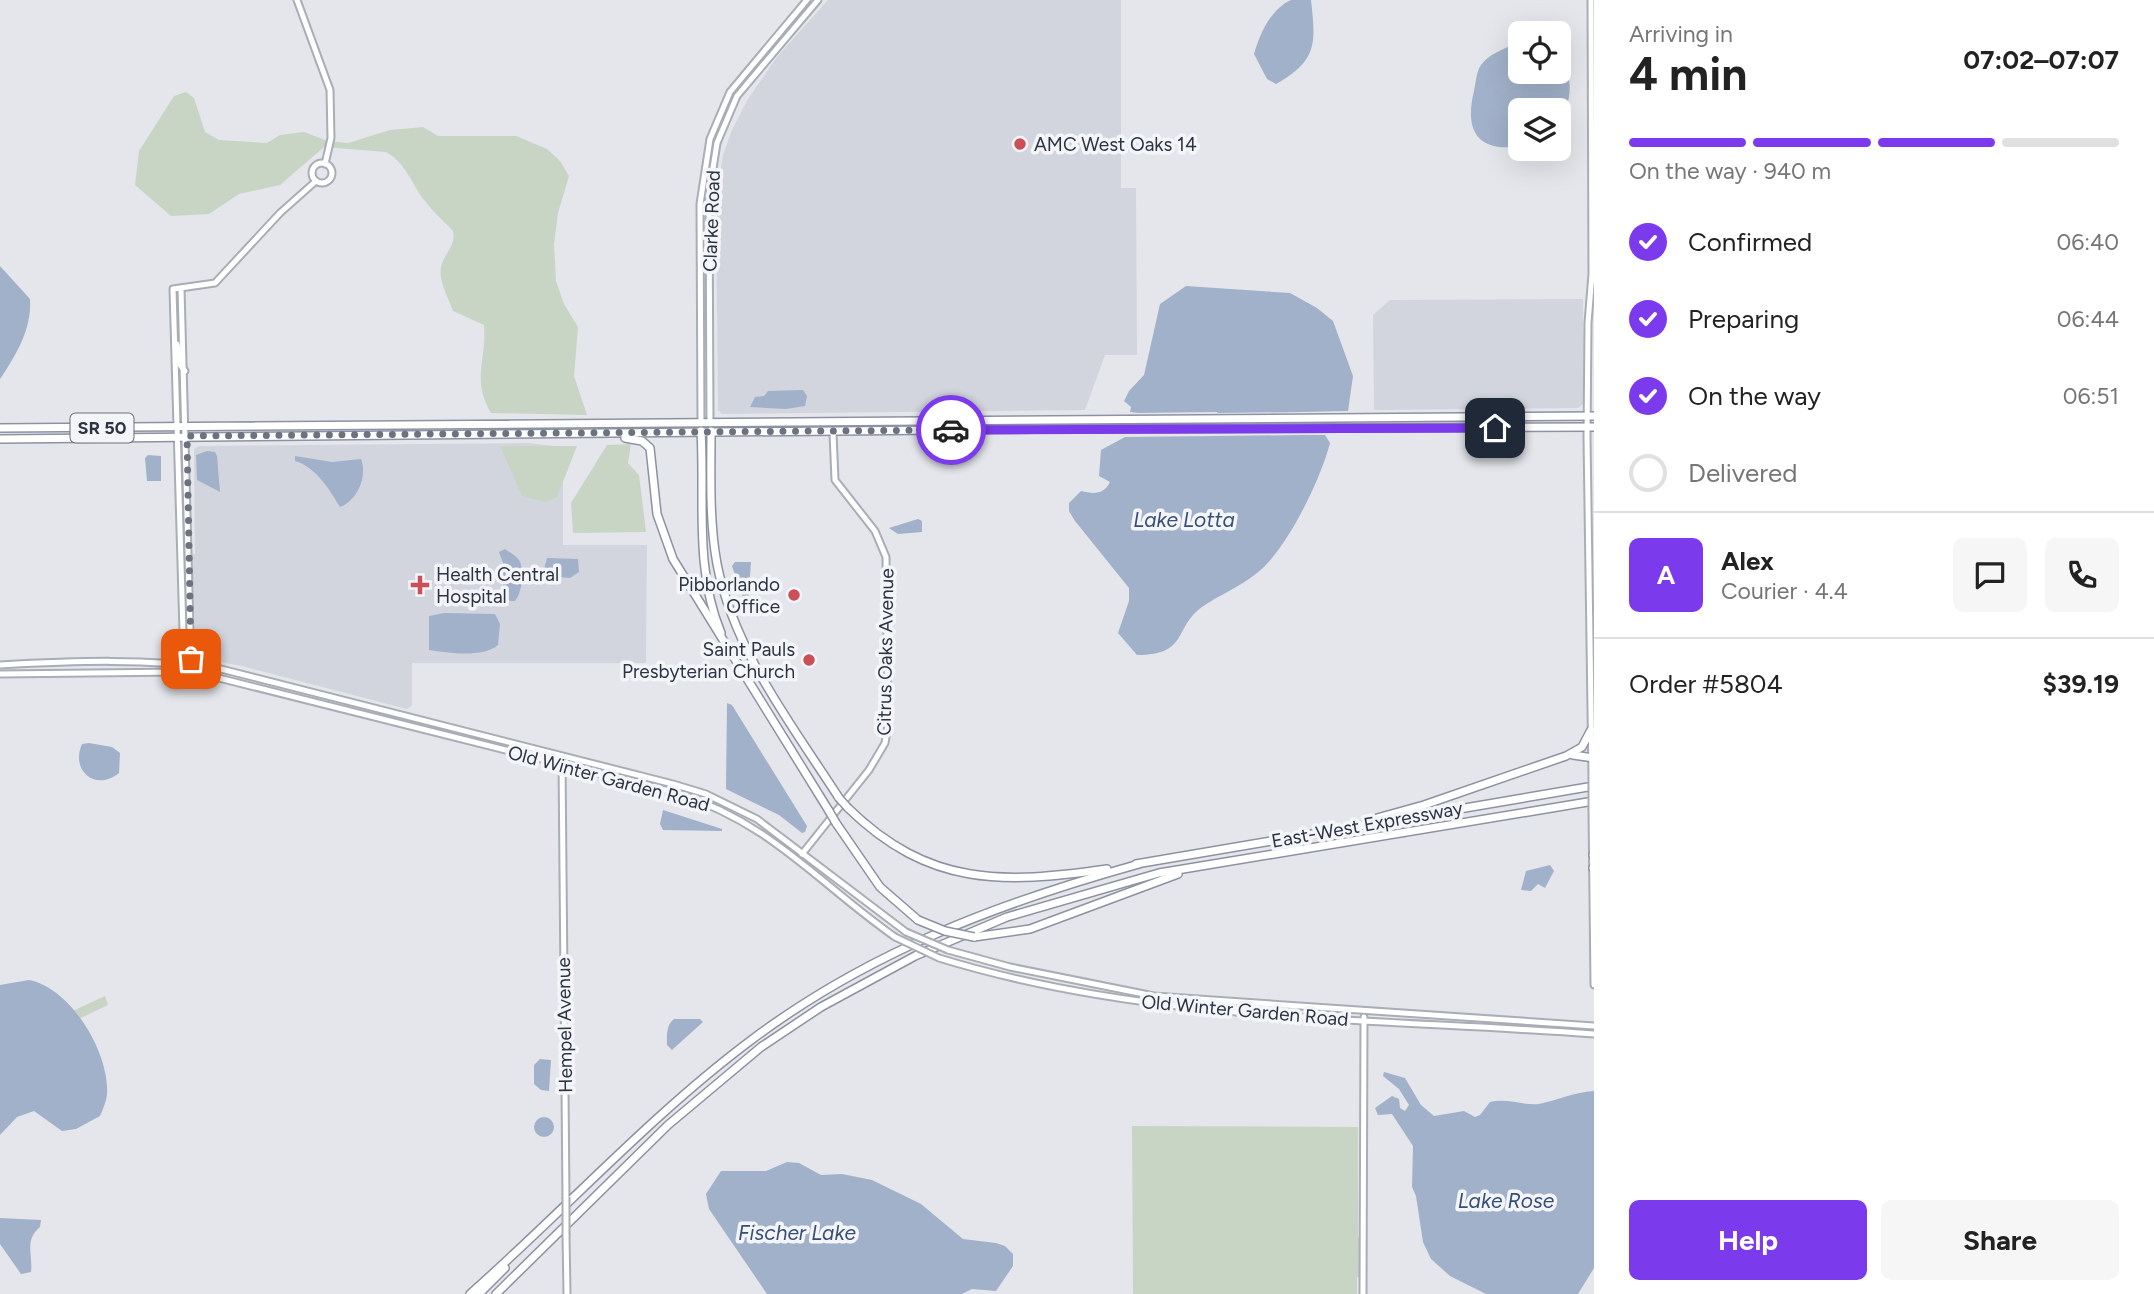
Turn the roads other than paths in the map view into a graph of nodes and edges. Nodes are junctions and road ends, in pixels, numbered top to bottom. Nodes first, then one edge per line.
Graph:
1 (296, 0) edge
2 (807, 0) edge
3 (818, 0) edge
4 (1591, 0) edge
5 (326, 164) junction
6 (316, 181) junction
7 (181, 288) junction
8 (1592, 306) junction
9 (1594, 317) edge
10 (176, 341) junction
11 (185, 371) junction
12 (1497, 416) junction
13 (1591, 416) edge
14 (1350, 417) junction
15 (710, 423) junction
16 (832, 423) junction
17 (848, 423) junction
18 (701, 424) junction
19 (182, 427) junction
20 (1591, 427) edge
21 (0, 428) edge
22 (1469, 428) junction
23 (1350, 429) junction
24 (710, 433) junction
25 (816, 433) junction
26 (833, 433) junction
27 (600, 434) junction
28 (702, 434) junction
29 (187, 436) junction
30 (178, 437) junction
31 (0, 439) edge
32 (729, 650) junction
33 (29, 663) junction
34 (0, 665) edge
35 (188, 665) junction
36 (188, 673) junction
37 (0, 674) edge
38 (30, 674) junction
39 (1591, 730) junction
40 (563, 755) junction
41 (1566, 756) junction
42 (1593, 759) edge
43 (562, 764) junction
44 (1594, 786) edge
45 (1593, 804) edge
46 (1354, 826) junction
47 (803, 853) junction
48 (1593, 855) edge
49 (798, 859) junction
50 (1139, 864) junction
51 (1219, 864) junction
52 (1593, 868) edge
53 (1594, 985) edge
54 (1364, 1011) junction
55 (1364, 1019) junction
56 (1594, 1026) edge
57 (1594, 1034) edge
58 (534, 1237) junction
59 (470, 1294) edge
60 (479, 1294) edge
61 (496, 1294) edge
62 (568, 1294) edge
63 (1363, 1294) edge

1 - 5 street
2 - 18 street, Clarke Road
3 - 15 street, Clarke Road
4 - 8 street
5 - 6 street
5 - 6 street
6 - 7 street
7 - 10 street
7 - 11 street
8 - 9 street
8 - 13 street
10 - 11 street
10 - 19 street
11 - 19 street
12 - 13 highway, SR 50
12 - 14 highway, SR 50
12 - 22 highway
13 - 20 street
14 - 17 highway, SR 50
14 - 23 highway
15 - 16 highway, SR 50
15 - 18 highway, SR 50
15 - 24 highway, Clarke Road
16 - 17 highway, SR 50
16 - 25 highway
17 - 26 highway
18 - 19 highway, SR 50
18 - 28 highway, Clarke Road
19 - 21 highway, SR 50
19 - 29 street
19 - 30 street
20 - 22 highway, SR 50
20 - 39 street
22 - 23 highway, SR 50
23 - 26 highway, SR 50
24 - 25 highway, SR 50
24 - 28 highway, SR 50
24 - 50 highway, Clarke Road, bridge
25 - 26 highway, SR 50
26 - 47 street, Citrus Oaks Avenue
27 - 28 highway, SR 50
27 - 29 highway, SR 50
27 - 32 highway
28 - 32 highway, Clarke Road
29 - 30 highway, SR 50
29 - 35 street
30 - 31 highway, SR 50
30 - 35 street
32 - 51 highway, bridge
33 - 34 street, Old Winter Garden Road
33 - 35 street, Old Winter Garden Road
33 - 38 street
35 - 36 street
35 - 40 street, Old Winter Garden Road
36 - 38 street, Old Winter Garden Road
36 - 43 street, Old Winter Garden Road
37 - 38 street, Old Winter Garden Road
39 - 41 highway
39 - 42 street
40 - 43 street, Hempel Avenue
40 - 47 street, Old Winter Garden Road
41 - 42 highway
41 - 46 highway
42 - 45 street, bridge
43 - 49 street, Old Winter Garden Road
43 - 62 street, Hempel Avenue, bridge
44 - 46 highway, East-West Expressway
45 - 48 street
45 - 51 highway, East-West Expressway
46 - 50 highway, East-West Expressway
47 - 49 street, Citrus Oaks Avenue
47 - 54 street, Old Winter Garden Road, bridge
48 - 52 street
49 - 55 street, Old Winter Garden Road, bridge
50 - 58 highway
51 - 61 highway
52 - 53 street
54 - 55 street
54 - 56 street, Old Winter Garden Road
55 - 57 street, Old Winter Garden Road
55 - 63 street
58 - 59 highway
58 - 60 highway

